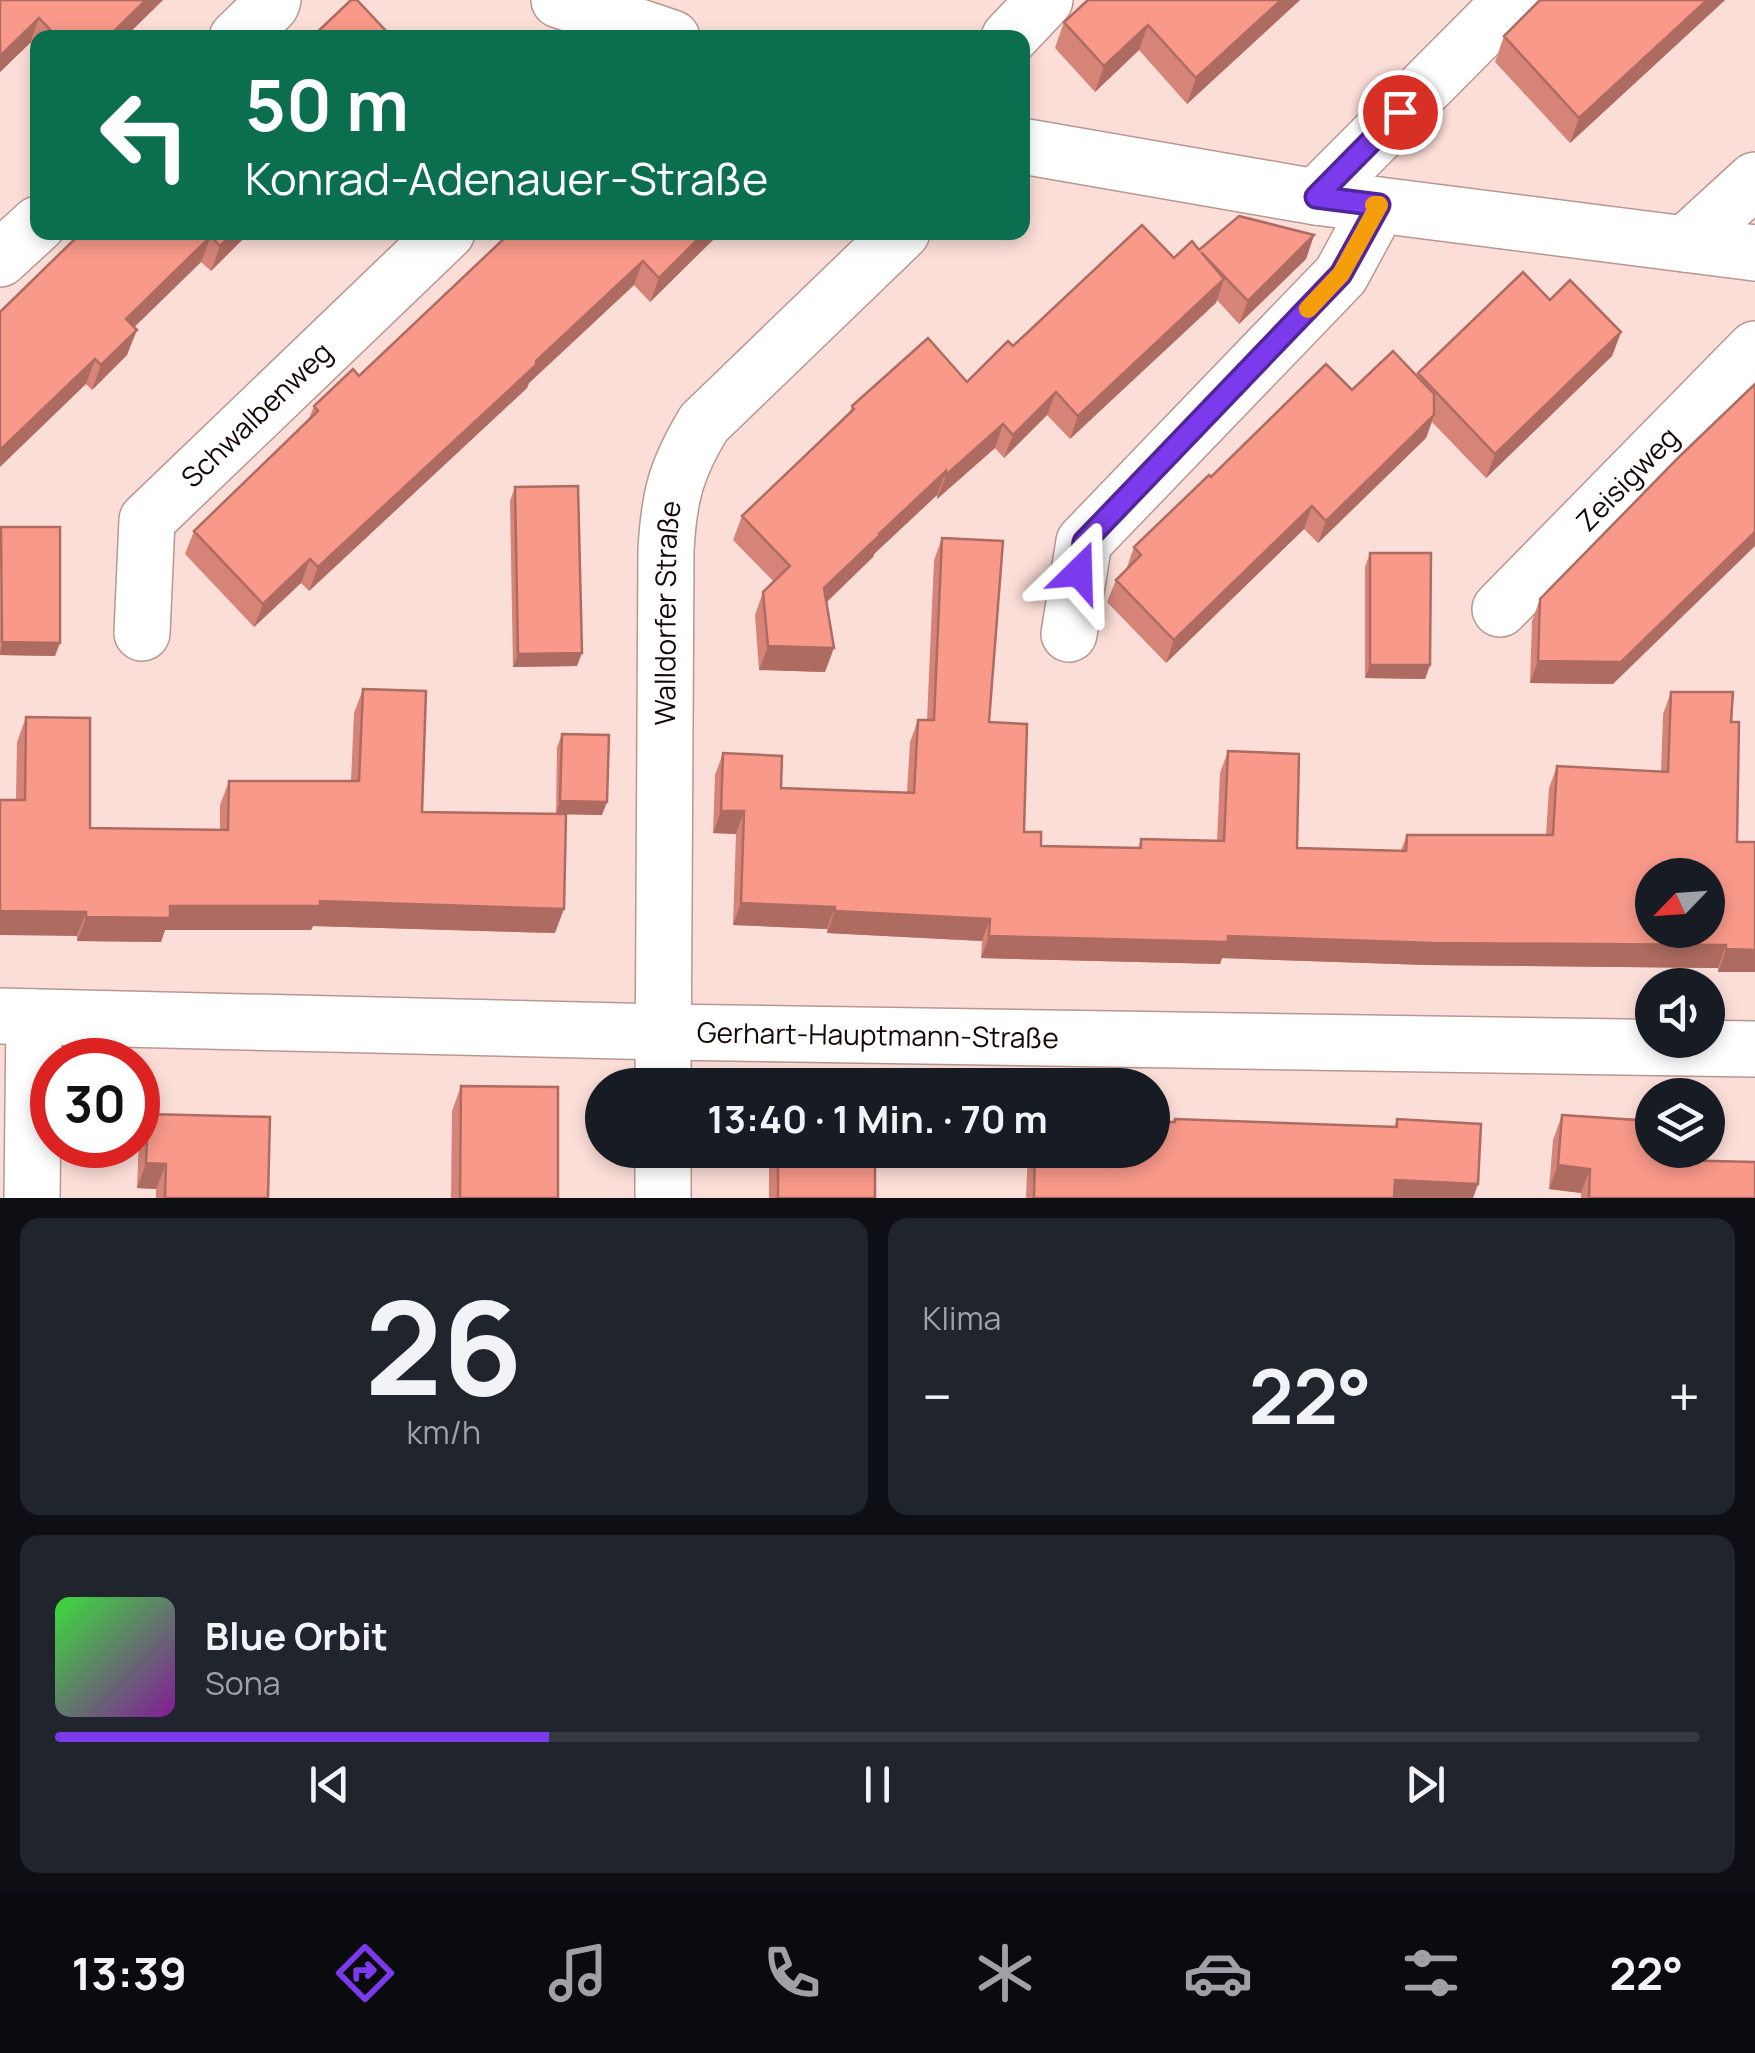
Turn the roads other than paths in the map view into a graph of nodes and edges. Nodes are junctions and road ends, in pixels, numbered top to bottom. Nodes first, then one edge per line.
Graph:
1 (273, 0) edge
2 (1045, 0) edge
3 (1512, 0) edge
4 (586, 4) edge
5 (246, 30) edge
6 (645, 30) edge
7 (1016, 30) edge
8 (1030, 147) edge
9 (1755, 180) edge
10 (1316, 197) junction
11 (1379, 205) junction
12 (30, 232) edge
13 (438, 240) edge
14 (894, 240) edge
15 (1684, 244) junction
16 (1755, 253) edge
17 (0, 260) edge
18 (1755, 349) edge
19 (1500, 609) dead end
20 (142, 633) dead end
21 (1069, 634) dead end
22 (17, 1016) edge
23 (663, 1032) junction
24 (1755, 1048) edge
25 (663, 1068) edge
26 (662, 1168) edge
27 (32, 1198) edge
28 (662, 1198) edge

1 - 5 street
2 - 7 street
3 - 10 street
4 - 6 street
8 - 10 street
9 - 15 street
10 - 11 street
11 - 15 street
11 - 21 street
12 - 17 street
13 - 20 street, Schwalbenweg
14 - 23 street, Walldorfer Straße
15 - 16 street
18 - 19 street, Zeisigweg
22 - 23 street, Gerhart-Hauptmann-Straße
22 - 27 street
23 - 24 street, Gerhart-Hauptmann-Straße
23 - 25 street, Walldorfer Straße
26 - 28 street

